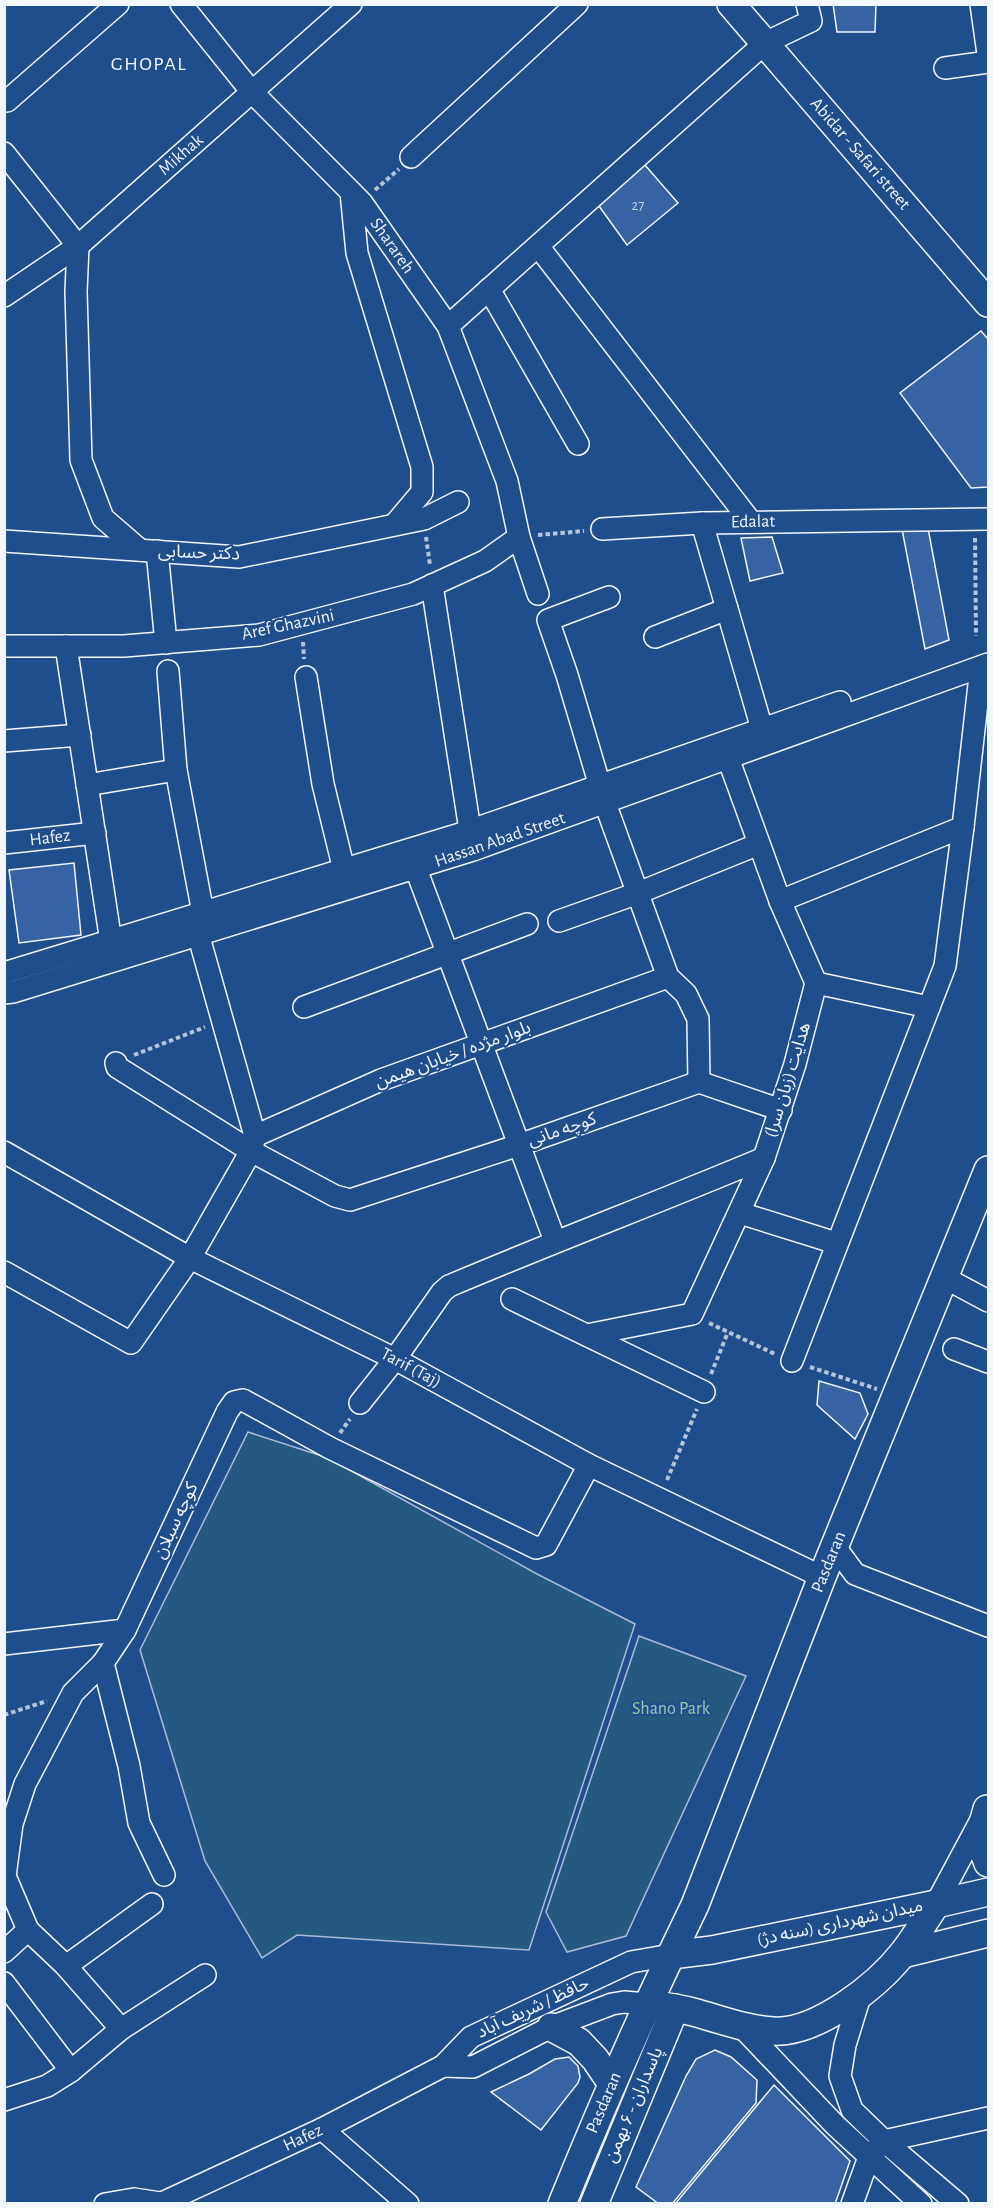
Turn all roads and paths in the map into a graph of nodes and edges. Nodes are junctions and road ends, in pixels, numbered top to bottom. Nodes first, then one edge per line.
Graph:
1 (118, 4) edge
2 (181, 4) edge
3 (351, 4) edge
4 (576, 4) edge
5 (731, 4) edge
6 (807, 4) edge
7 (981, 4) edge
8 (765, 43) junction
9 (988, 54) edge
10 (988, 62) edge
11 (945, 68) dead end
12 (251, 92) junction
13 (7, 101) dead end
14 (5, 155) edge
15 (411, 157) joint
16 (356, 197) junction
17 (78, 246) junction
18 (538, 246) junction
19 (489, 289) junction
20 (4, 296) edge
21 (988, 303) edge
22 (448, 326) junction
23 (578, 444) dead end
24 (458, 502) dead end
25 (424, 519) junction
26 (982, 519) edge
27 (751, 522) junction
28 (702, 523) junction
29 (395, 524) junction
30 (602, 529) joint
31 (519, 537) junction
32 (4, 541) edge
33 (149, 551) junction
34 (432, 585) junction
35 (538, 594) dead end
36 (609, 597) dead end
37 (727, 609) junction
38 (301, 624) junction
39 (656, 637) dead end
40 (166, 642) junction
41 (4, 646) edge
42 (66, 646) junction
43 (983, 654) edge
44 (168, 671) dead end
45 (306, 677) joint
46 (762, 729) junction
47 (80, 735) junction
48 (4, 741) edge
49 (724, 751) junction
50 (176, 770) junction
51 (87, 785) junction
52 (602, 794) junction
53 (963, 827) junction
54 (95, 833) junction
55 (472, 840) junction
56 (4, 843) edge
57 (759, 844) junction
58 (416, 869) junction
59 (344, 870) junction
60 (638, 894) junction
61 (780, 901) junction
62 (198, 921) junction
63 (559, 921) dead end
64 (527, 924) dead end
65 (111, 942) junction
66 (447, 953) junction
67 (4, 973) edge
68 (668, 977) junction
69 (816, 983) junction
70 (4, 993) edge
71 (304, 1006) dead end
72 (929, 1007) junction
73 (222, 1020) junction
74 (482, 1044) junction
75 (116, 1063) joint
76 (699, 1082) junction
77 (781, 1110) junction
78 (253, 1144) junction
79 (519, 1145) junction
80 (4, 1152) edge
81 (764, 1158) junction
82 (988, 1170) edge
83 (740, 1213) junction
84 (555, 1241) junction
85 (836, 1243) junction
86 (190, 1258) junction
87 (4, 1272) edge
88 (945, 1278) junction
89 (512, 1299) dead end
90 (988, 1301) edge
91 (728, 1332) dead end
92 (587, 1335) junction
93 (954, 1349) dead end
94 (395, 1359) junction
95 (792, 1361) dead end
96 (988, 1362) edge
97 (704, 1392) junction
98 (360, 1403) joint
99 (330, 1448) junction
100 (589, 1466) junction
101 (667, 1480) dead end
102 (835, 1547) junction
103 (822, 1577) junction
104 (988, 1626) edge
105 (125, 1630) junction
106 (4, 1644) edge
107 (103, 1664) junction
108 (73, 1693) junction
109 (4, 1715) edge
110 (988, 1808) edge
111 (988, 1863) edge
112 (164, 1875) dead end
113 (988, 1892) edge
114 (152, 1904) dead end
115 (936, 1904) junction
116 (28, 1930) junction
117 (988, 1933) edge
118 (4, 1952) edge
119 (903, 1954) junction
120 (671, 1955) junction
121 (66, 1966) junction
122 (205, 1975) dead end
123 (4, 1983) edge
124 (861, 1993) junction
125 (648, 2004) junction
126 (675, 2008) junction
127 (741, 2026) junction
128 (551, 2027) junction
129 (121, 2029) junction
130 (443, 2066) junction
131 (71, 2071) junction
132 (612, 2084) junction
133 (4, 2100) edge
134 (988, 2118) edge
135 (322, 2129) junction
136 (884, 2141) junction
137 (869, 2157) junction
138 (160, 2203) edge
139 (105, 2204) edge
140 (408, 2204) edge
141 (562, 2204) edge
142 (594, 2204) edge
143 (852, 2204) edge
144 (921, 2204) edge
145 (958, 2204) edge

1 - 13 street
2 - 12 street, Sharareh
3 - 12 street, Mikhak
4 - 15 street
5 - 8 main road, Abidar - Safari street
6 - 8 street
7 - 9 street
8 - 18 street
8 - 21 main road, Abidar - Safari street
10 - 11 street
12 - 16 street, Sharareh
12 - 17 street, Mikhak
14 - 17 street
15 - 16 path
16 - 22 street, Sharareh
16 - 29 street
17 - 20 street, Mikhak
17 - 33 street
18 - 19 street
18 - 27 street
19 - 22 street
19 - 23 street
22 - 31 street, Sharareh
24 - 25 street, دکتر حسابی
25 - 29 street, دکتر حسابی
25 - 34 path
26 - 27 street, Edalat
26 - 43 path
27 - 28 street, Edalat
28 - 30 street, Edalat
28 - 37 street
29 - 33 street, دکتر حسابی
30 - 31 path
31 - 34 street, Aref Ghazvini
31 - 35 street, Sharareh
32 - 33 street, دکتر حسابی
33 - 40 street
34 - 38 street, Aref Ghazvini
34 - 55 street
36 - 52 street
37 - 39 street
37 - 46 street
38 - 40 street, Aref Ghazvini
38 - 45 path
40 - 42 street, Aref Ghazvini
41 - 42 street, Aref Ghazvini
42 - 47 street
43 - 46 street, Hassan Abad Street
43 - 49 street, Hassan Abad Street
43 - 53 street
44 - 50 street
45 - 59 street
46 - 49 street, Hassan Abad Street
47 - 48 street
47 - 51 street
49 - 52 street, Hassan Abad Street
49 - 57 street
50 - 51 street
50 - 62 street
51 - 54 street
52 - 55 street, Hassan Abad Street
52 - 60 street
53 - 61 street
53 - 72 street
54 - 56 street, Hafez
54 - 65 street
55 - 58 street, Hassan Abad Street
55 - 59 street, Hassan Abad Street
57 - 60 street
57 - 61 street
58 - 62 street, Hassan Abad Street
58 - 66 street
59 - 62 street, Hassan Abad Street
60 - 63 street
60 - 68 street
61 - 69 street
62 - 65 street, Hassan Abad Street
62 - 70 street, Hassan Abad Street
62 - 73 street
64 - 66 street
65 - 67 street, Hassan Abad Street
66 - 71 street
66 - 74 street
68 - 74 street, بلوار مژده / خیابان هیمن
68 - 76 street
69 - 72 street
69 - 77 street, هدایت (زبان سرا)
72 - 85 street
73 - 75 path
73 - 78 street
74 - 78 street, بلوار مژده / خیابان هیمن
74 - 79 street
75 - 78 street
76 - 77 street
76 - 79 street, کوچه مانی
77 - 81 street, هدایت (زبان سرا)
78 - 79 street, کوچه مانی
78 - 86 street
79 - 84 street
80 - 86 street, Tarif (Taj)
81 - 83 street
81 - 84 street, هدایت (زبان سرا)
82 - 88 main road, Pasdaran
83 - 85 street
83 - 92 street
84 - 94 street, هدایت (زبان سرا)
85 - 95 street
86 - 87 street
86 - 94 street, Tarif (Taj)
88 - 90 street
88 - 102 main road, Pasdaran
89 - 92 street
91 - 97 path
92 - 97 street
93 - 96 street
94 - 98 street
94 - 100 street, Tarif (Taj)
97 - 101 path
98 - 99 path
99 - 100 street, کوچه سبلان
99 - 105 street, کوچه سبلان
100 - 103 street, Tarif (Taj)
102 - 103 main road, Pasdaran
102 - 104 street
103 - 120 main road, Pasdaran
105 - 106 street
105 - 107 street
107 - 108 street
107 - 112 street
108 - 109 path
108 - 116 street
110 - 111 main road
110 - 115 street
113 - 115 main road
114 - 121 street
115 - 119 main road, میدان شهرداری (سنه دژ)
115 - 120 main road, میدان شهرداری (سنه دژ)
116 - 118 street
116 - 121 street
117 - 119 main road
119 - 124 main road, میدان شهرداری (سنه دژ)
120 - 125 main road
120 - 130 street, حافظ / شریف آباد
121 - 129 street
122 - 129 street
123 - 131 street
124 - 127 main road, میدان شهرداری (سنه دژ)
124 - 136 street
125 - 126 main road, میدان شهرداری (سنه دژ)
125 - 128 street, حافظ / شریف آباد
125 - 132 main road, Pasdaran
126 - 127 main road, میدان شهرداری (سنه دژ)
126 - 142 main road, پاسداران - ۶ بهمن
127 - 137 street
128 - 130 street, حافظ / شریف آباد
128 - 132 main road
129 - 131 street
130 - 135 street, Hafez
131 - 133 street
132 - 141 main road, Pasdaran
134 - 136 street
135 - 138 street, Hafez
135 - 140 street
136 - 137 street
136 - 145 street
137 - 143 street
137 - 144 street
138 - 139 street

